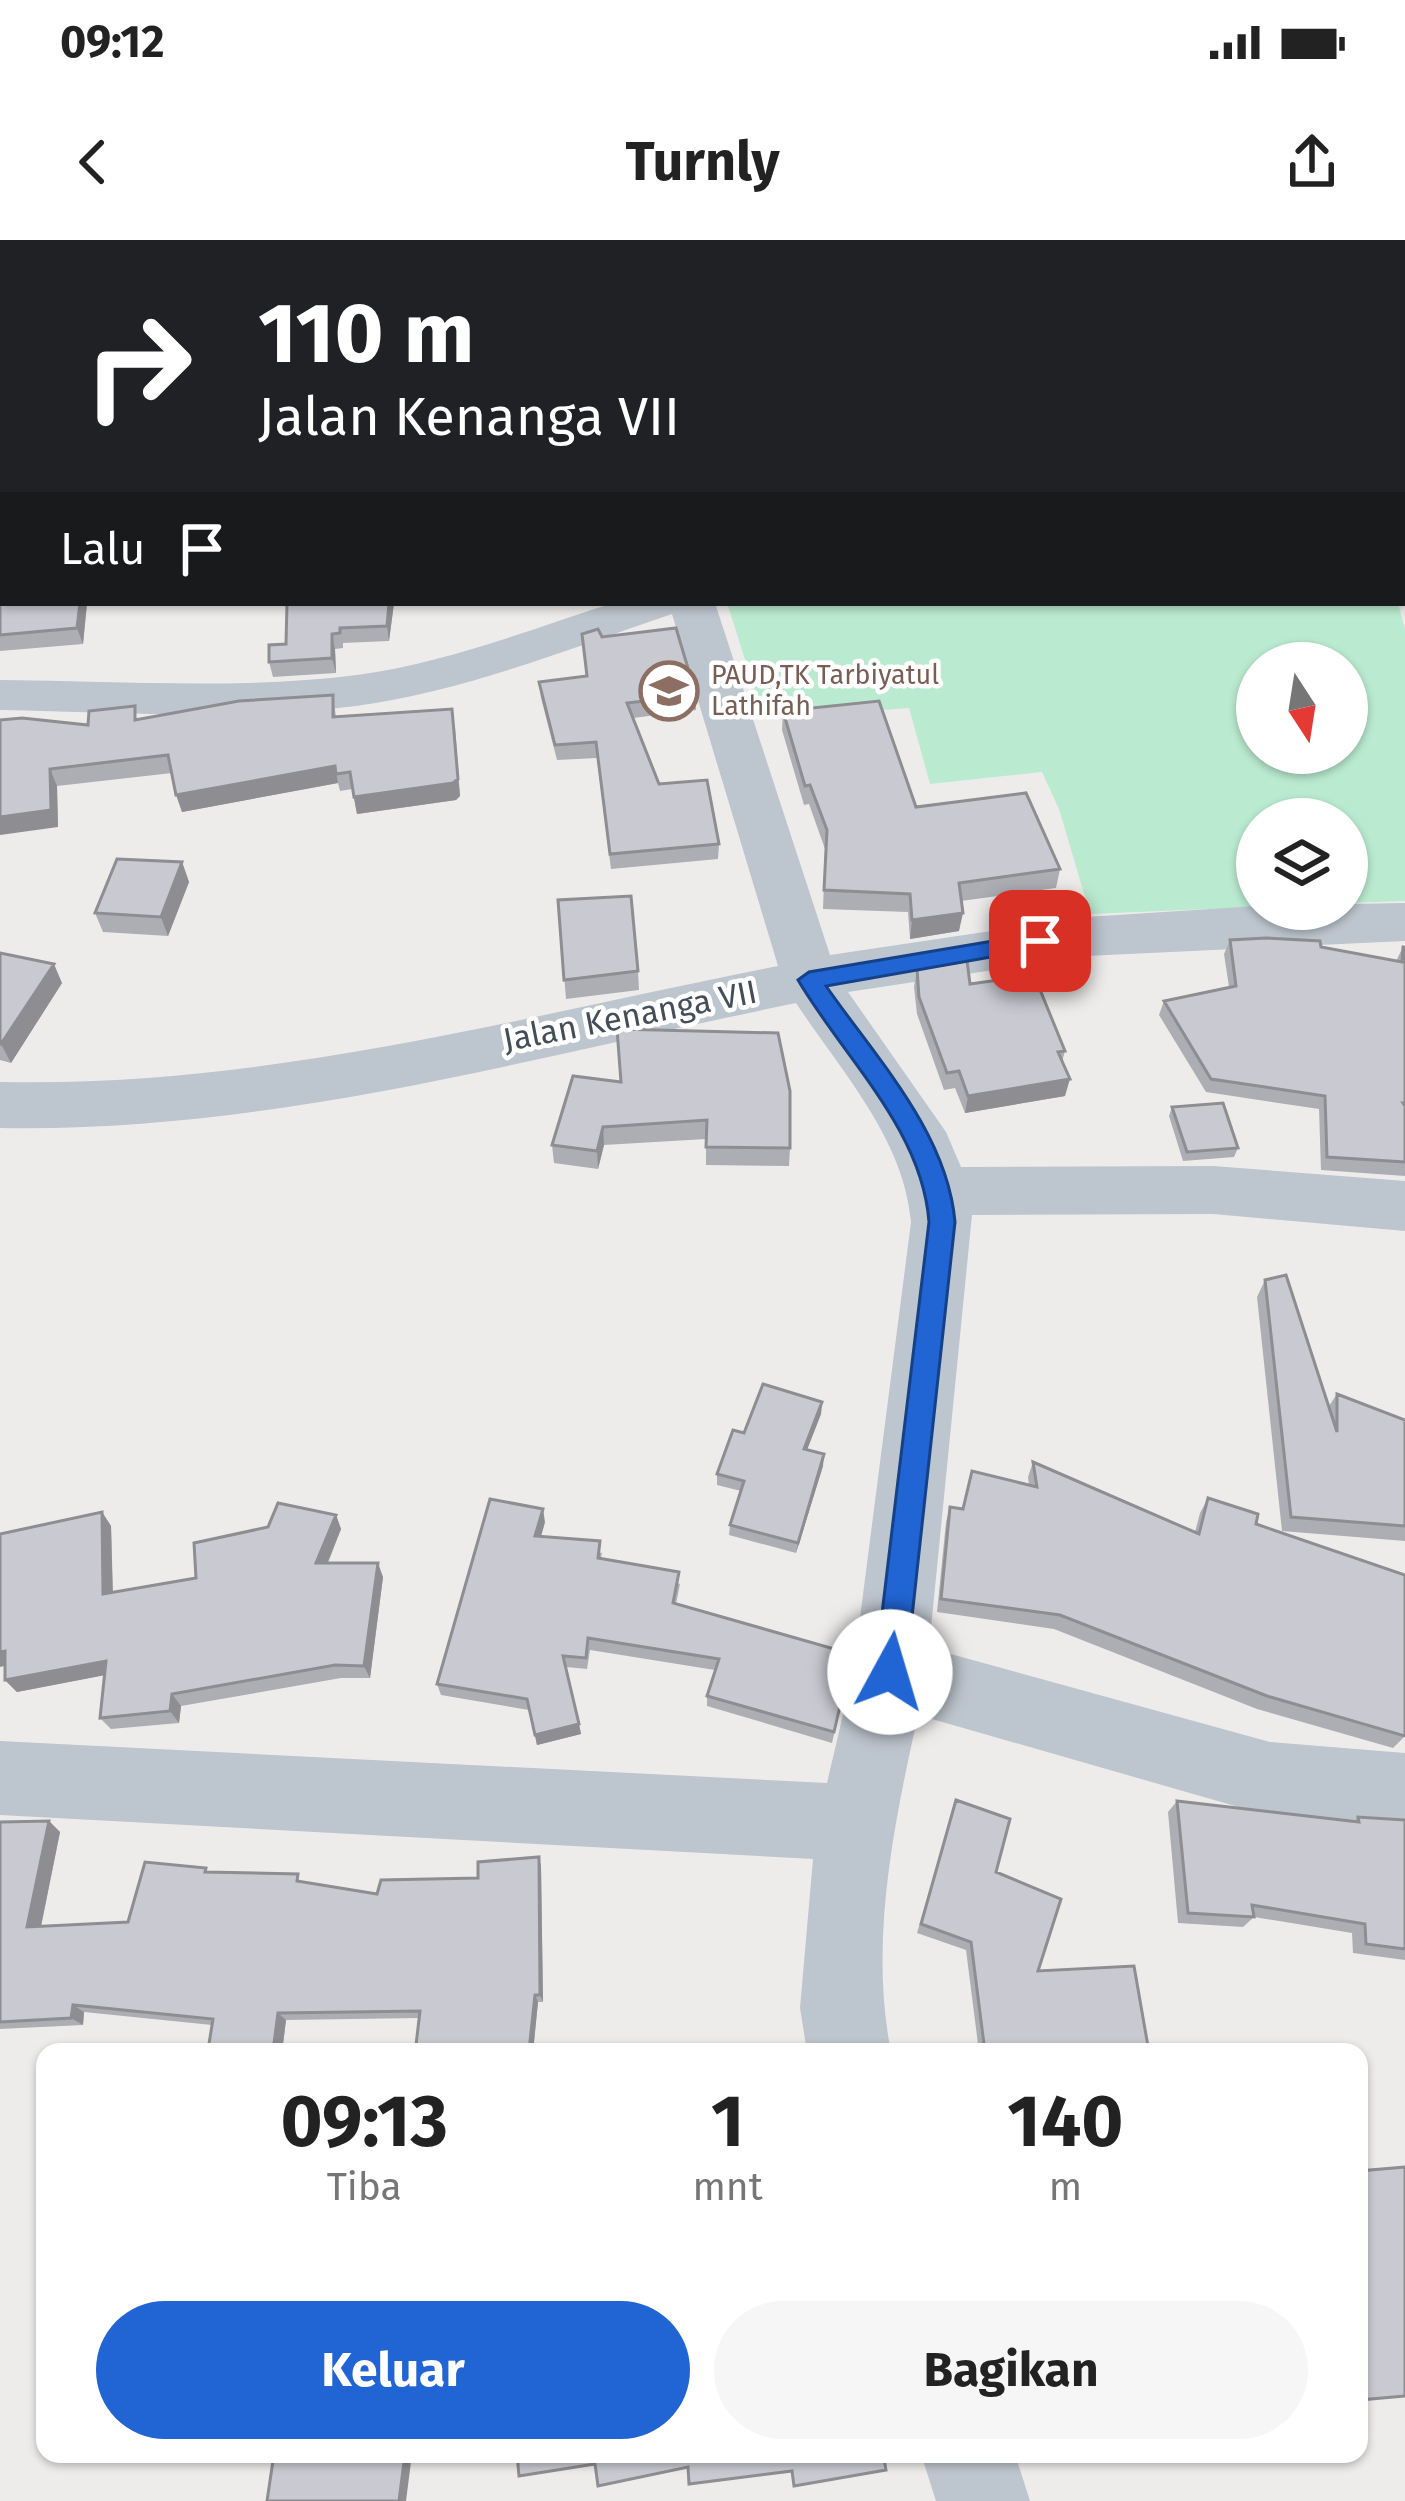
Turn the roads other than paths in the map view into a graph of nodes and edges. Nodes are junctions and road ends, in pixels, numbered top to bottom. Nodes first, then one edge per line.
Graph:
1 (651, 606) edge
2 (693, 606) edge
3 (0, 695) edge
4 (1405, 922) edge
5 (809, 980) junction
6 (0, 1105) edge
7 (939, 1191) junction
8 (1405, 1206) edge
9 (890, 1672) junction
10 (0, 1778) edge
11 (1405, 1791) edge
12 (856, 1822) junction
13 (848, 2043) edge
14 (971, 2463) edge
15 (983, 2501) edge

1 - 3 street
2 - 5 street
4 - 5 street, Jalan Kenanga VII
5 - 6 street, Jalan Kenanga VII
5 - 7 street
7 - 8 street
7 - 9 street
9 - 11 street
9 - 12 street
10 - 12 street
12 - 13 street
14 - 15 street

